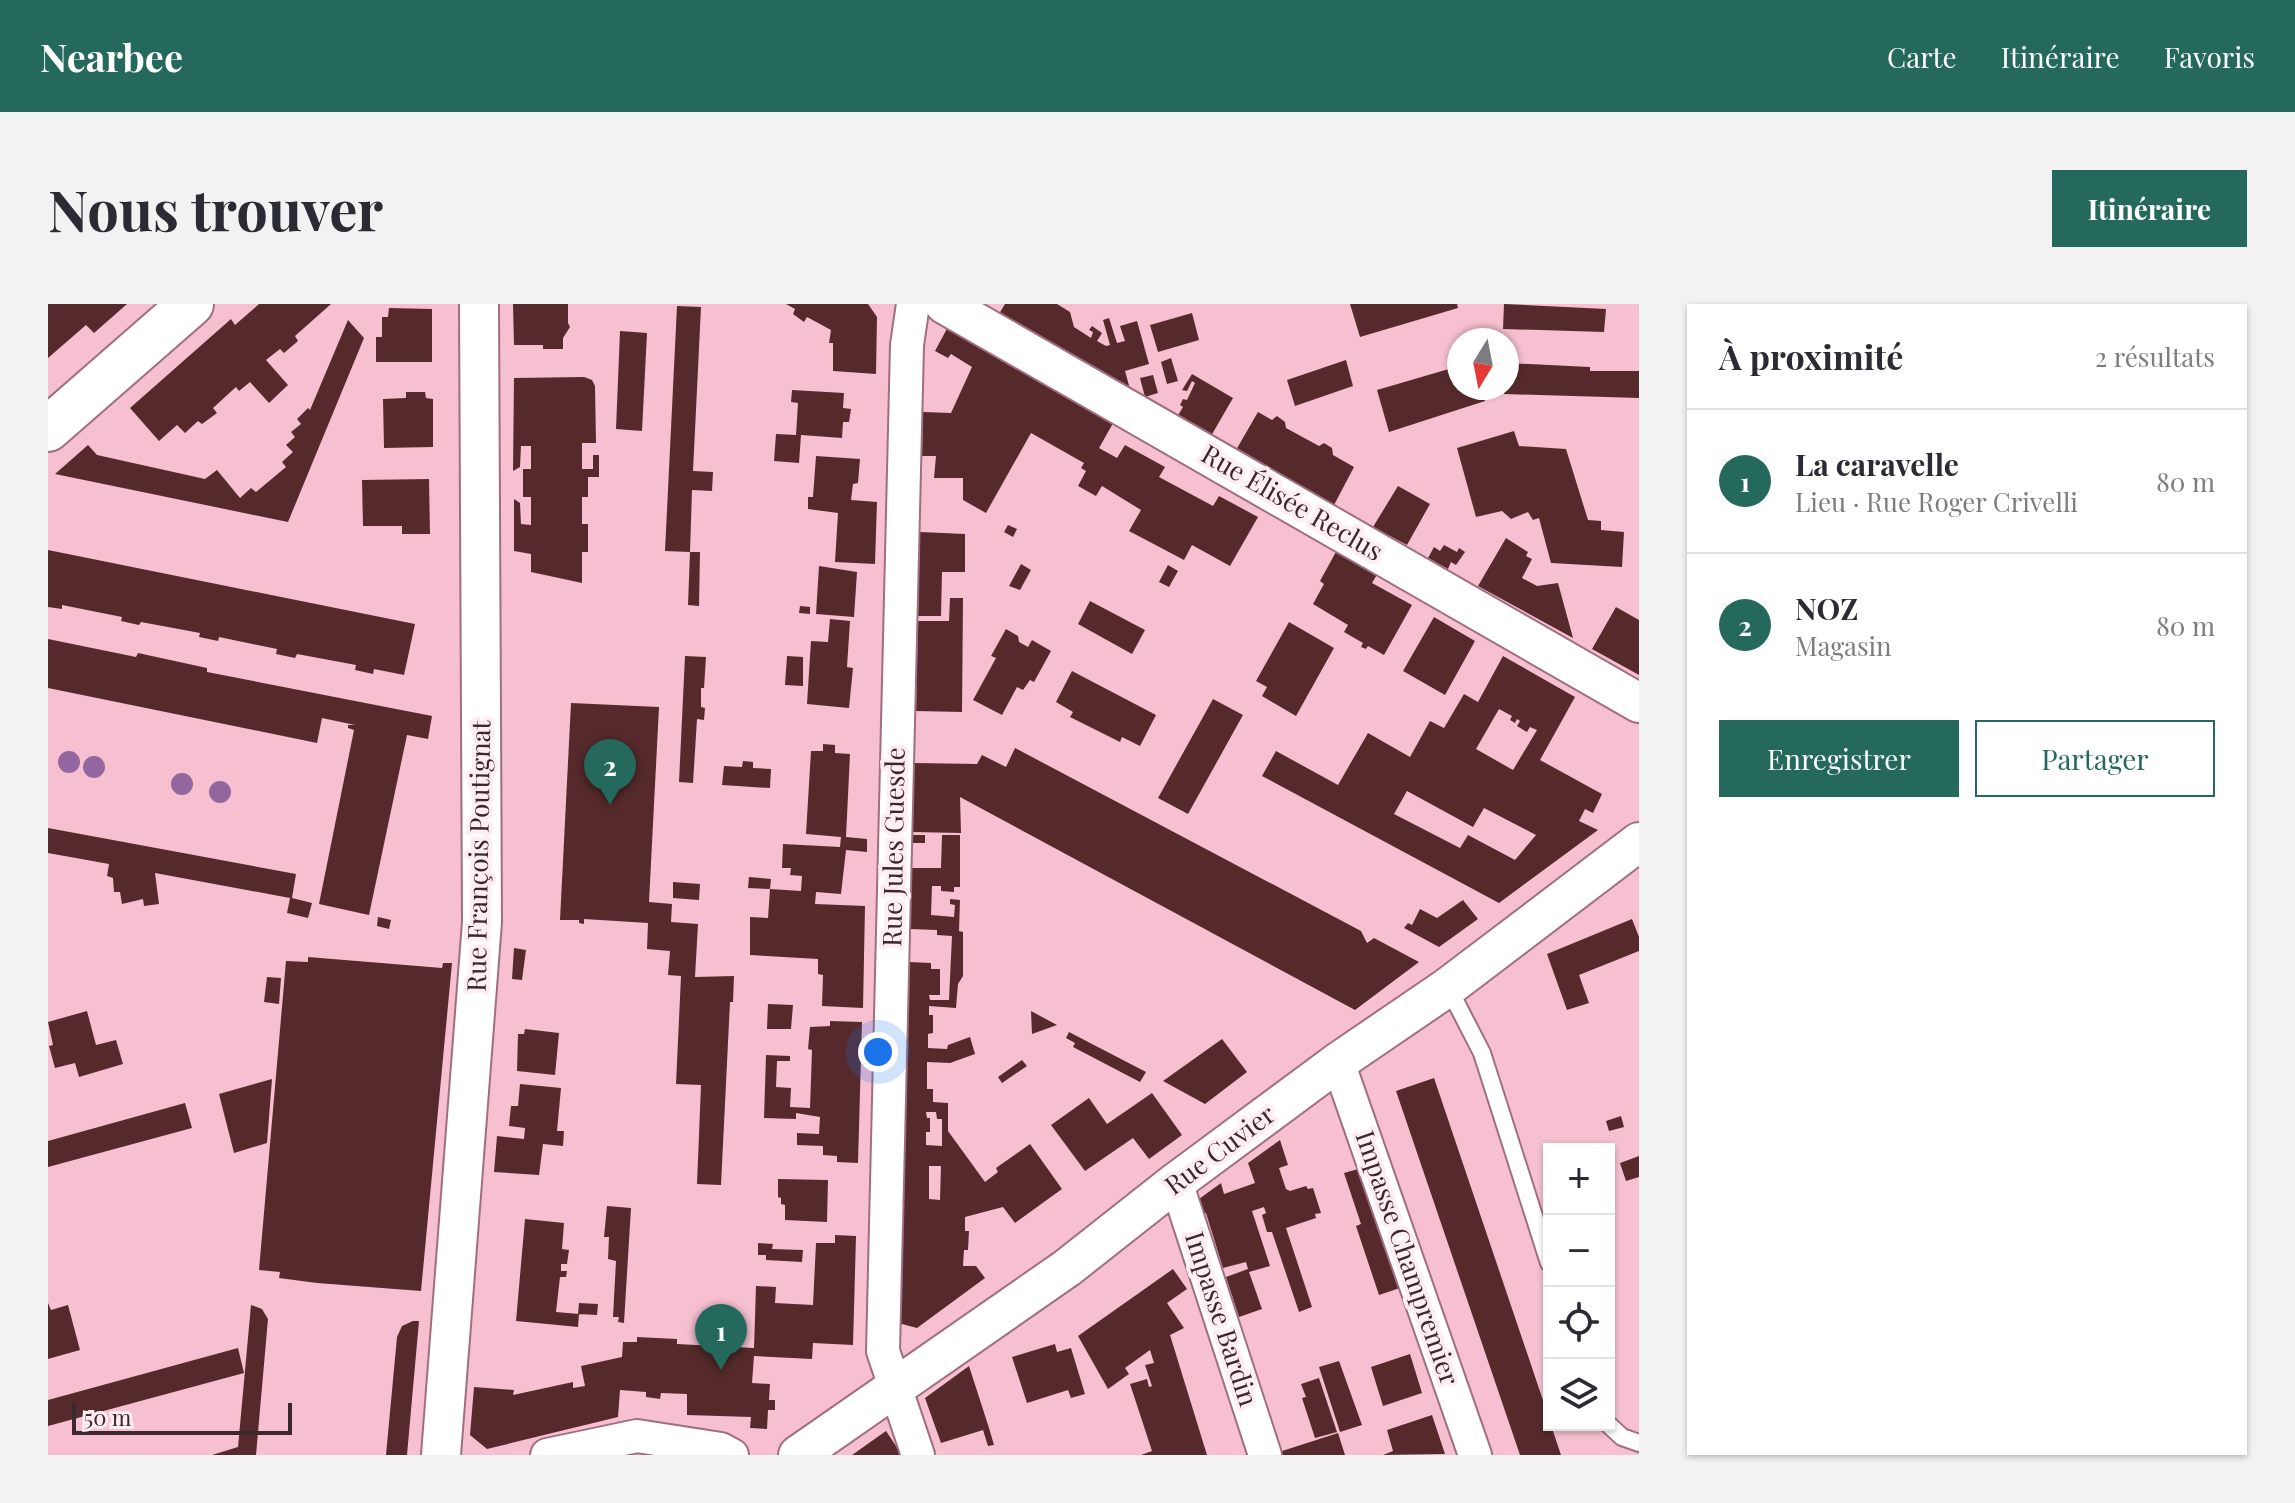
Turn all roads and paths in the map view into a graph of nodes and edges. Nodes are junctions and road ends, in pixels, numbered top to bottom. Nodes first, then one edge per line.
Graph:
1 (191, 304) edge
2 (479, 304) edge
3 (913, 304) edge
4 (944, 304) edge
5 (48, 429) edge
6 (1639, 703) edge
7 (1639, 842) edge
8 (1448, 987) junction
9 (1338, 1062) junction
10 (1176, 1182) junction
11 (1543, 1244) edge
12 (895, 1388) junction
13 (1615, 1431) edge
14 (1639, 1443) edge
15 (441, 1455) edge
16 (547, 1455) edge
17 (732, 1455) edge
18 (798, 1455) edge
19 (918, 1455) edge
20 (1265, 1455) edge
21 (1475, 1455) edge

1 - 5 main road
2 - 15 street, Rue François Poutignat
3 - 12 street, Rue Jules Guesde
4 - 6 street, Rue Élisée Reclus
7 - 8 street, Rue Cuvier
8 - 9 street, Rue Cuvier
8 - 11 lane
9 - 10 street, Rue Cuvier
9 - 21 street, Impasse Champremier
10 - 12 street, Rue Cuvier
10 - 20 street, Impasse Bardin
12 - 18 street, Rue Cuvier
12 - 19 street, Rue Jules Guesde
13 - 14 lane
16 - 17 street

